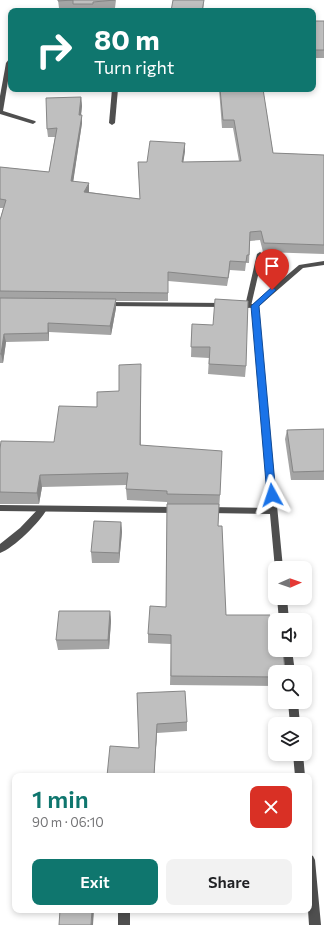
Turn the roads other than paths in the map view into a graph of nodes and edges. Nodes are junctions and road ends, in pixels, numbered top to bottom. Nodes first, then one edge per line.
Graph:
1 (8, 64) edge
2 (114, 92) edge
3 (0, 112) edge
4 (33, 122) dead end
5 (112, 123) dead end
6 (260, 254) dead end
7 (324, 263) edge
8 (101, 304) edge
9 (251, 306) junction
10 (0, 508) edge
11 (42, 509) junction
12 (186, 510) edge
13 (202, 510) edge
14 (273, 511) junction
15 (0, 549) edge
16 (278, 561) edge
17 (299, 761) edge
18 (300, 773) edge
19 (312, 892) edge
20 (124, 913) edge
21 (124, 925) edge
22 (315, 925) edge

1 - 3 street
2 - 5 street
3 - 4 street
6 - 9 street
7 - 9 street
8 - 9 street
9 - 14 street
10 - 11 street
11 - 12 street
11 - 15 street
13 - 14 street
14 - 16 street
17 - 18 street
19 - 22 street
20 - 21 street

